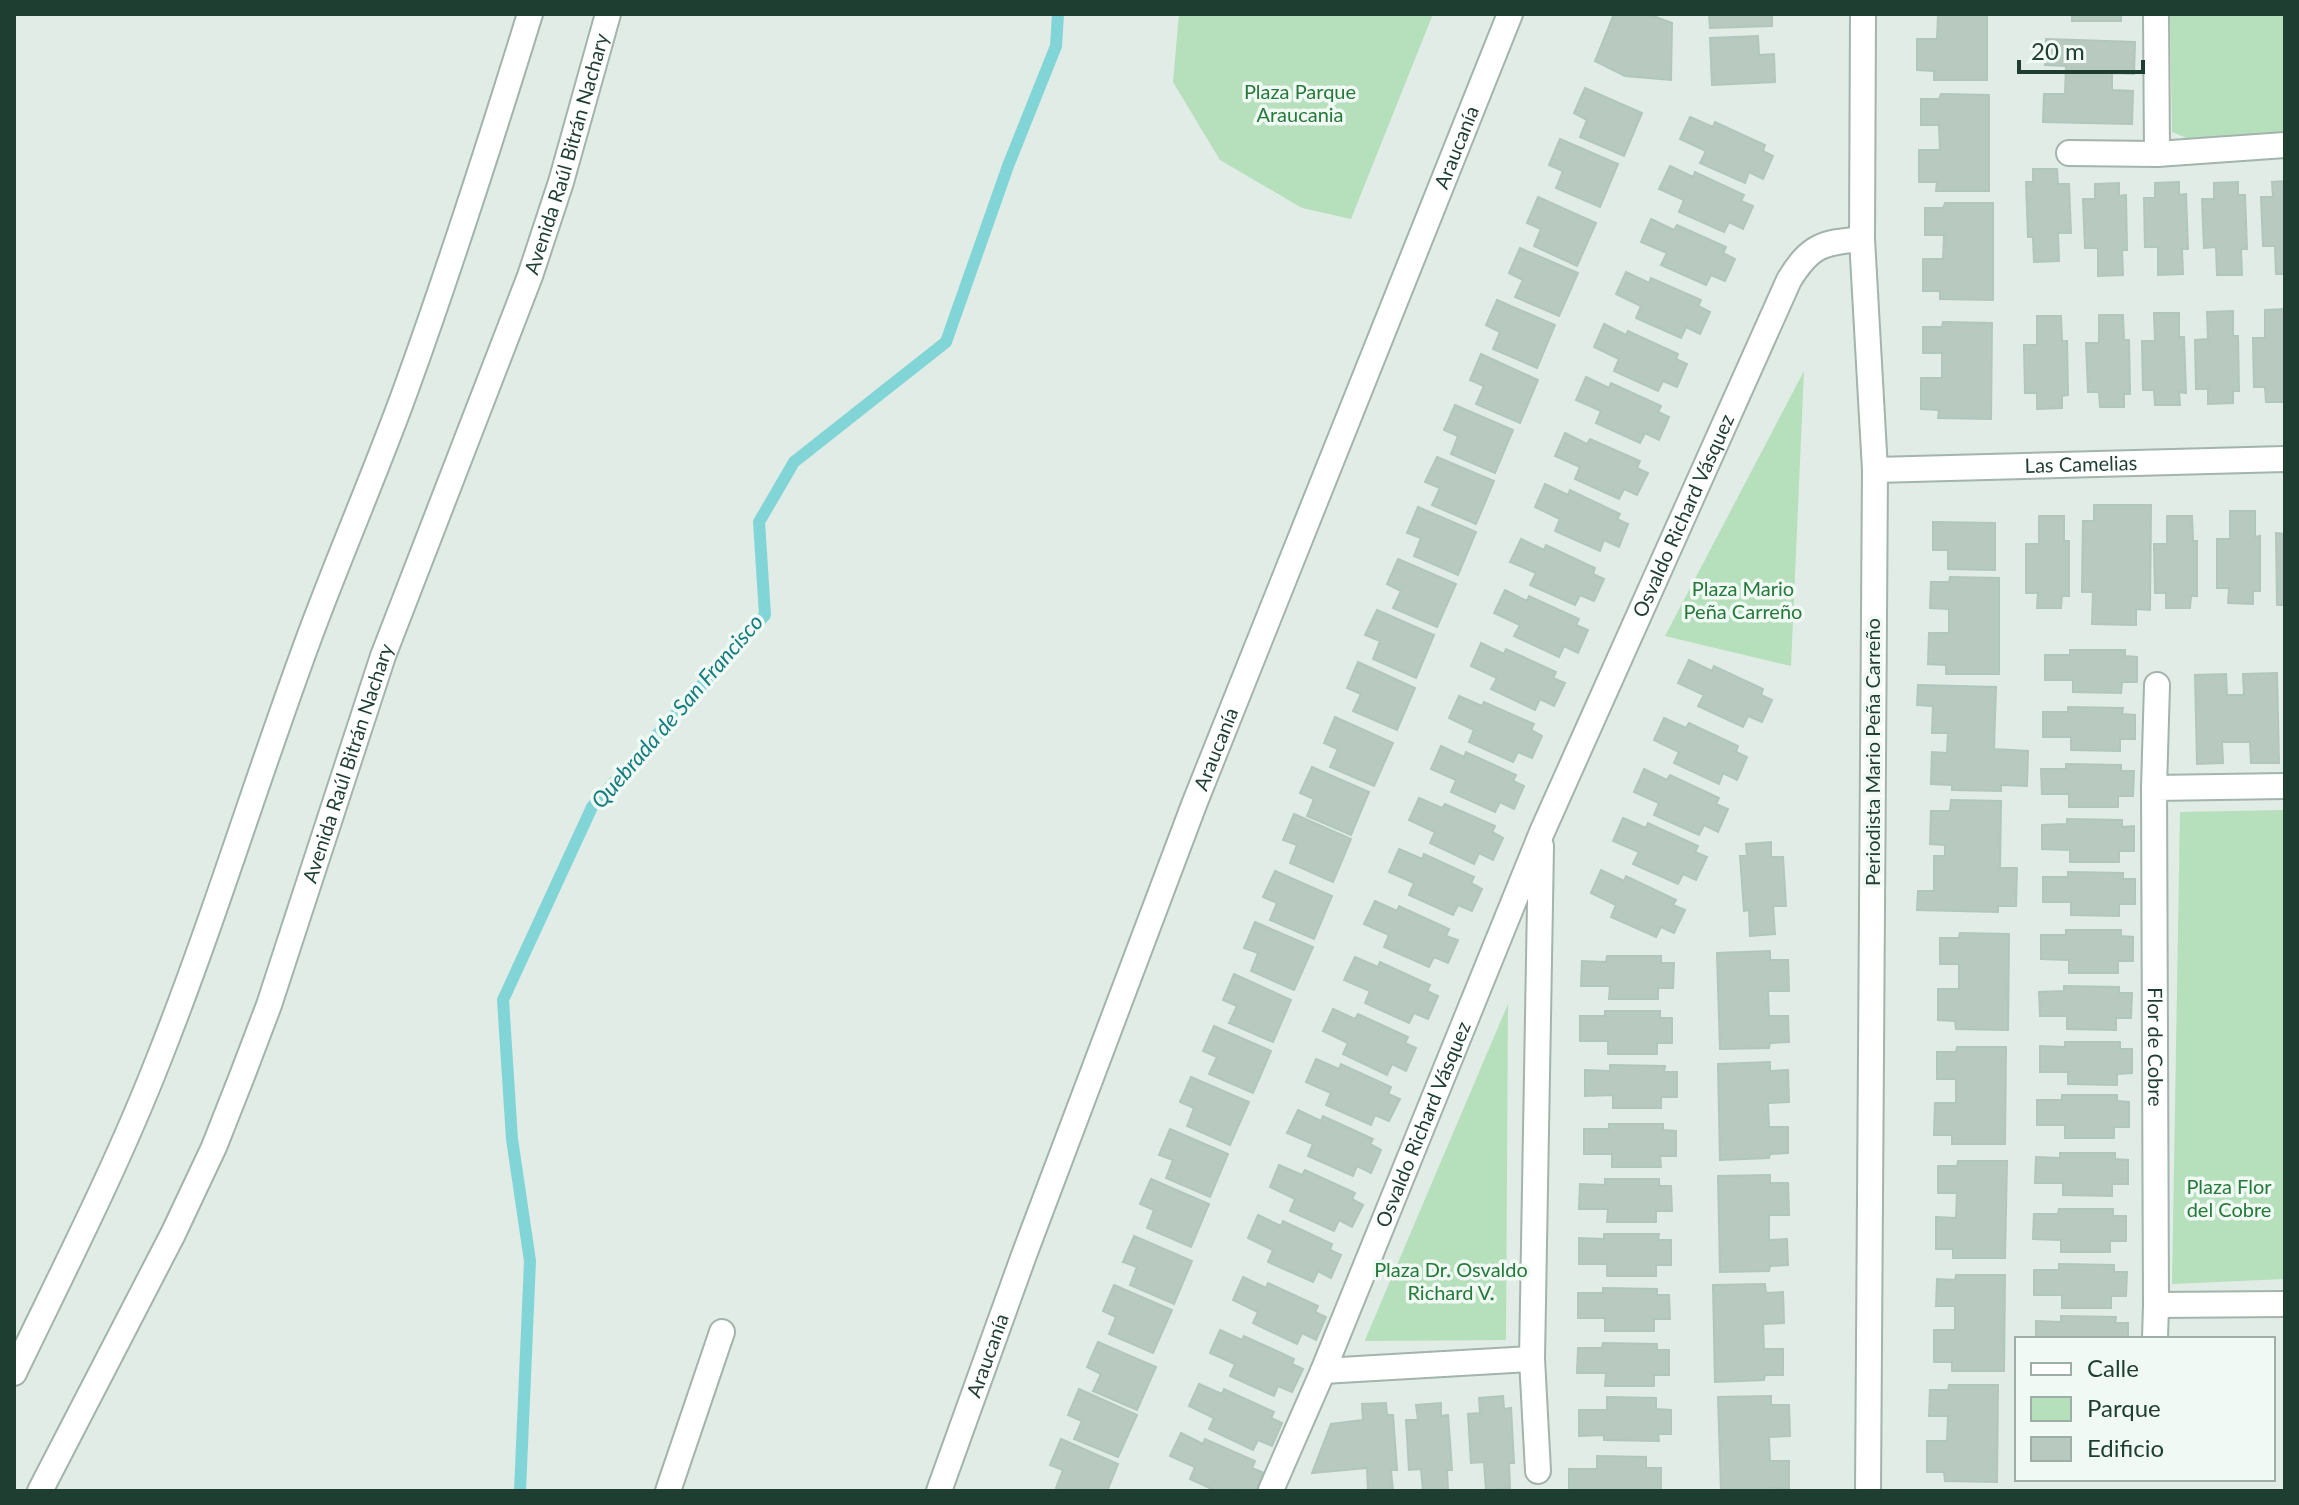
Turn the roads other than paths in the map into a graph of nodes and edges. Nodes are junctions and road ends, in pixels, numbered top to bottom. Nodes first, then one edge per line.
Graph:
1 (530, 14) edge
2 (608, 14) edge
3 (1510, 14) edge
4 (1863, 14) edge
5 (2156, 14) edge
6 (2285, 145) edge
7 (2069, 153) dead end
8 (2157, 154) junction
9 (1862, 239) junction
10 (2285, 459) edge
11 (1875, 470) junction
12 (2157, 685) dead end
13 (2285, 786) edge
14 (2154, 788) junction
15 (1542, 832) junction
16 (2285, 1304) edge
17 (2156, 1305) junction
18 (722, 1332) dead end
19 (2155, 1337) edge
20 (1532, 1359) junction
21 (1323, 1371) junction
22 (14, 1373) edge
23 (1538, 1471) dead end
24 (1271, 1490) edge
25 (40, 1491) edge
26 (668, 1491) edge
27 (939, 1491) edge
28 (1868, 1491) edge

1 - 22 street
2 - 25 street, Avenida Raúl Bitrán Nachary
3 - 27 street, Araucanía
4 - 9 street, Periodista Mario Peña Carreño
5 - 8 street
6 - 8 street
7 - 8 street
9 - 11 street, Periodista Mario Peña Carreño
9 - 15 street, Osvaldo Richard Vásquez
10 - 11 street, Las Camelias
11 - 28 street, Periodista Mario Peña Carreño
12 - 14 street, Flor de Cobre
13 - 14 street
14 - 17 street, Flor de Cobre
15 - 20 street, Osvaldo Richard Vásquez
15 - 21 street, Osvaldo Richard Vásquez
16 - 17 street
17 - 19 street, Flor de Cobre
18 - 26 street
20 - 21 street
20 - 23 street, Osvaldo Richard Vásquez
21 - 24 street, Osvaldo Richard Vásquez

